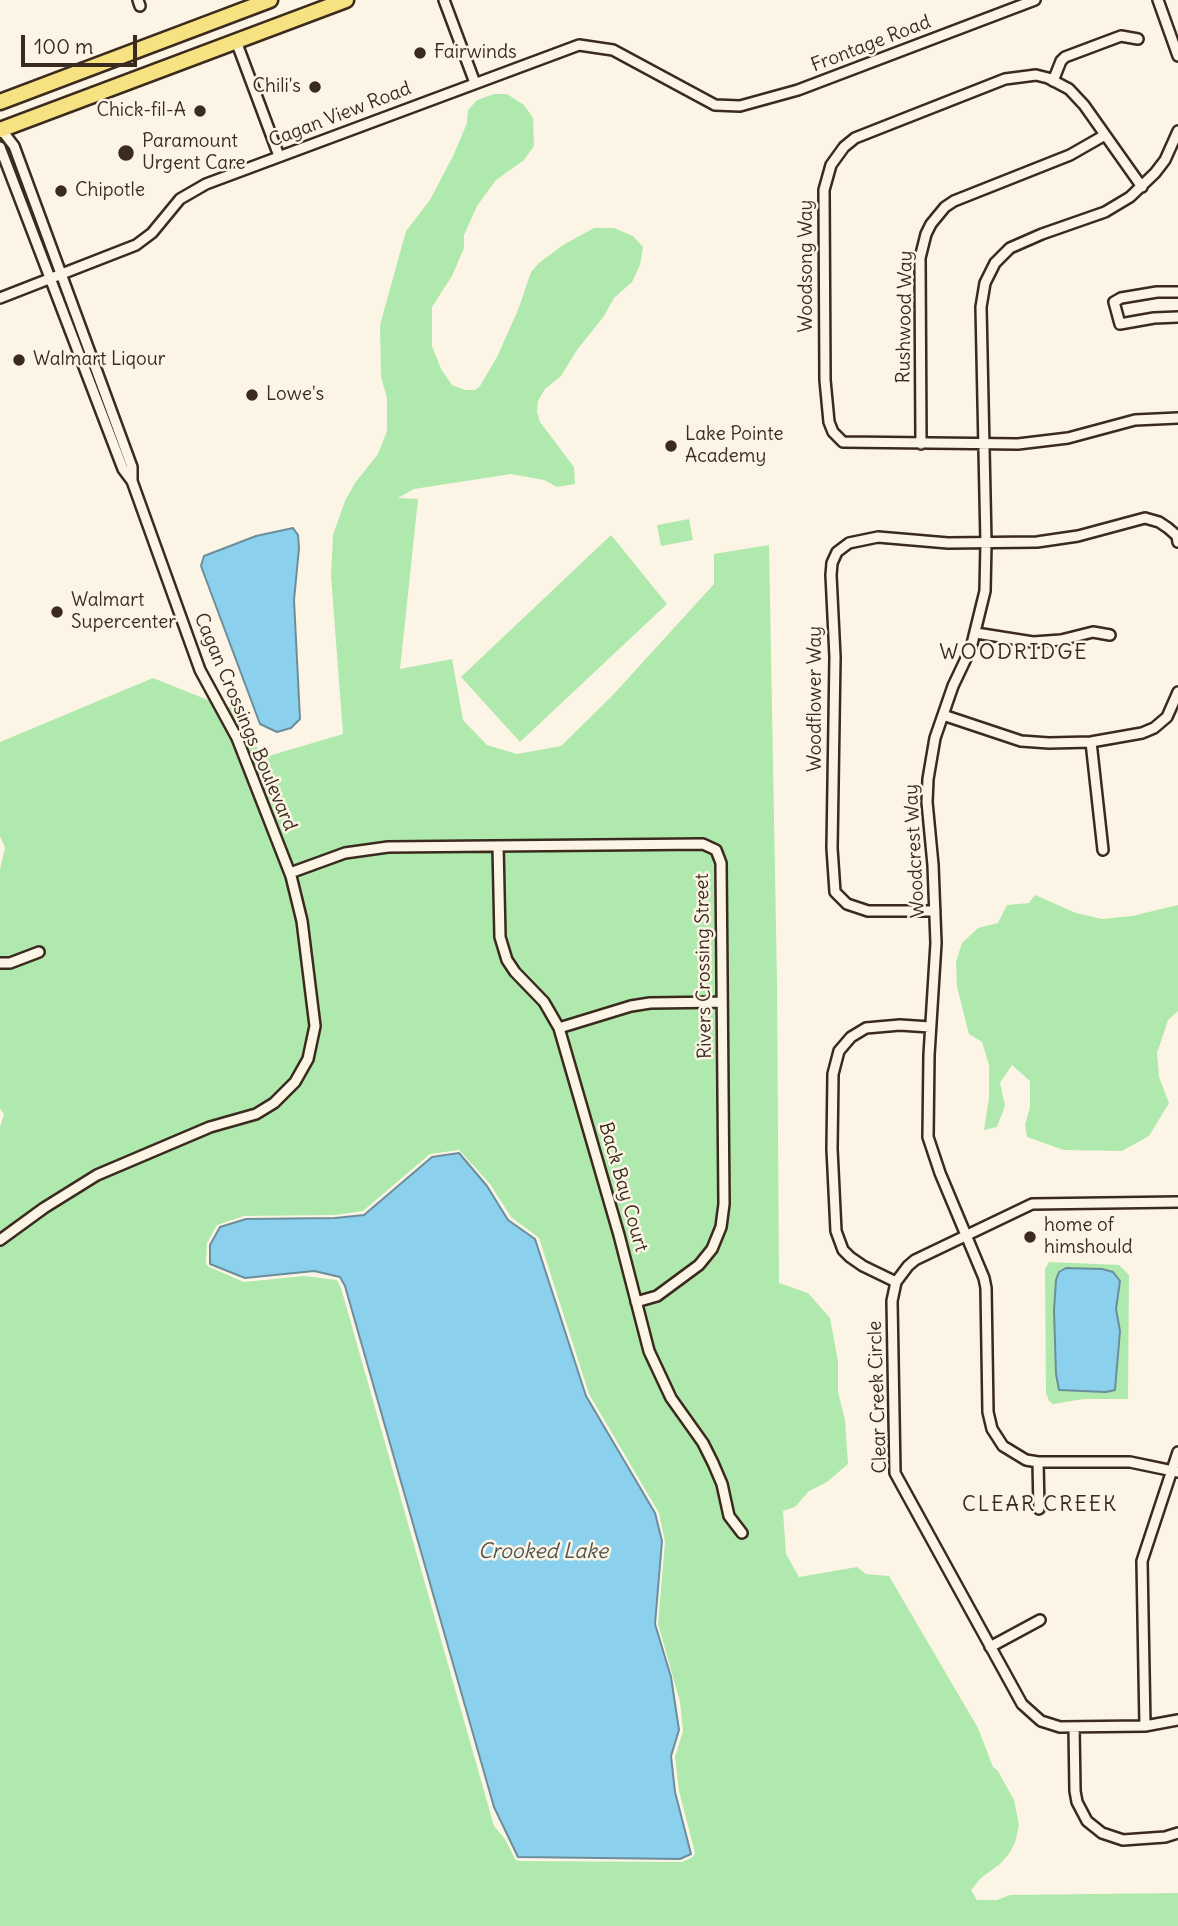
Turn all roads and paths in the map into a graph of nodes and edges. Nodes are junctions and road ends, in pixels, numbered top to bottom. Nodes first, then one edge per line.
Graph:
1 (270, 0) edge
2 (321, 0) edge
3 (346, 0) edge
4 (444, 0) edge
5 (1035, 0) edge
6 (1158, 0) edge
7 (242, 5) edge
8 (1139, 39) dead end
9 (236, 41) junction
10 (1178, 56) edge
11 (193, 57) junction
12 (1054, 81) junction
13 (475, 83) junction
14 (0, 102) edge
15 (0, 130) edge
16 (1178, 131) edge
17 (1105, 135) junction
18 (0, 148) edge
19 (279, 156) junction
20 (1142, 187) junction
21 (61, 275) junction
22 (50, 279) junction
23 (1178, 292) edge
24 (0, 298) edge
25 (1178, 317) edge
26 (1178, 418) edge
27 (921, 444) junction
28 (983, 444) junction
29 (132, 481) junction
30 (1178, 542) edge
31 (986, 543) junction
32 (976, 633) junction
33 (1110, 635) dead end
34 (1178, 692) edge
35 (943, 715) junction
36 (1091, 742) junction
37 (498, 846) junction
38 (1104, 850) dead end
39 (290, 873) junction
40 (935, 911) junction
41 (39, 952) dead end
42 (0, 963) edge
43 (722, 1002) junction
44 (930, 1027) junction
45 (559, 1028) junction
46 (1178, 1202) edge
47 (967, 1235) junction
48 (0, 1240) edge
49 (896, 1282) junction
50 (636, 1302) junction
51 (1178, 1452) edge
52 (1038, 1462) junction
53 (1175, 1472) edge
54 (1039, 1509) dead end
55 (742, 1533) dead end
56 (1040, 1619) dead end
57 (990, 1647) junction
58 (1178, 1720) edge
59 (1145, 1726) junction
60 (1074, 1727) junction
61 (1178, 1833) edge

1 - 7 highway
2 - 11 highway
3 - 9 highway
4 - 13 street
5 - 13 street, Frontage Road
6 - 10 street
7 - 14 highway
8 - 12 street
9 - 11 highway
9 - 19 street
11 - 15 highway
12 - 17 street
12 - 27 street, Woodsong Way
13 - 19 street, Cagan View Road
15 - 21 street
16 - 20 street, Woodcrest Way
17 - 20 street
17 - 27 street, Rushwood Way
18 - 22 street, Cagan Crossings Boulevard
19 - 21 street, Cagan View Road
20 - 28 street, Woodcrest Way
21 - 22 street, Cagan View Road
21 - 29 street
22 - 24 street, Cagan View Road
22 - 29 street, Cagan Crossings Boulevard
23 - 25 street
26 - 28 street, Woodsong Way
27 - 28 street, Woodsong Way
28 - 31 street, Woodcrest Way
29 - 39 street, Cagan Crossings Boulevard
30 - 31 street
31 - 32 street, Woodcrest Way
31 - 40 street, Woodflower Way
32 - 33 street
32 - 35 street, Woodcrest Way
34 - 36 street
35 - 36 street
35 - 40 street, Woodcrest Way
36 - 38 street
37 - 39 street, Rivers Crossing Street
37 - 43 street, Rivers Crossing Street
37 - 45 street, Back Bay Court
39 - 48 street, Cagan Crossings Boulevard
40 - 44 street, Woodcrest Way
41 - 42 street
43 - 45 street
43 - 50 street, Rivers Crossing Street
44 - 47 street, Woodcrest Way
44 - 49 street
45 - 50 street, Back Bay Court
46 - 47 street
47 - 49 street
47 - 52 street, Woodcrest Way
49 - 57 street, Clear Creek Circle
50 - 55 street, Back Bay Court
51 - 53 street
52 - 53 street, Woodcrest Way
52 - 54 street
53 - 59 street
56 - 57 street
57 - 60 street, Clear Creek Circle
58 - 59 street, Clear Creek Circle
59 - 60 street, Clear Creek Circle
60 - 61 street

